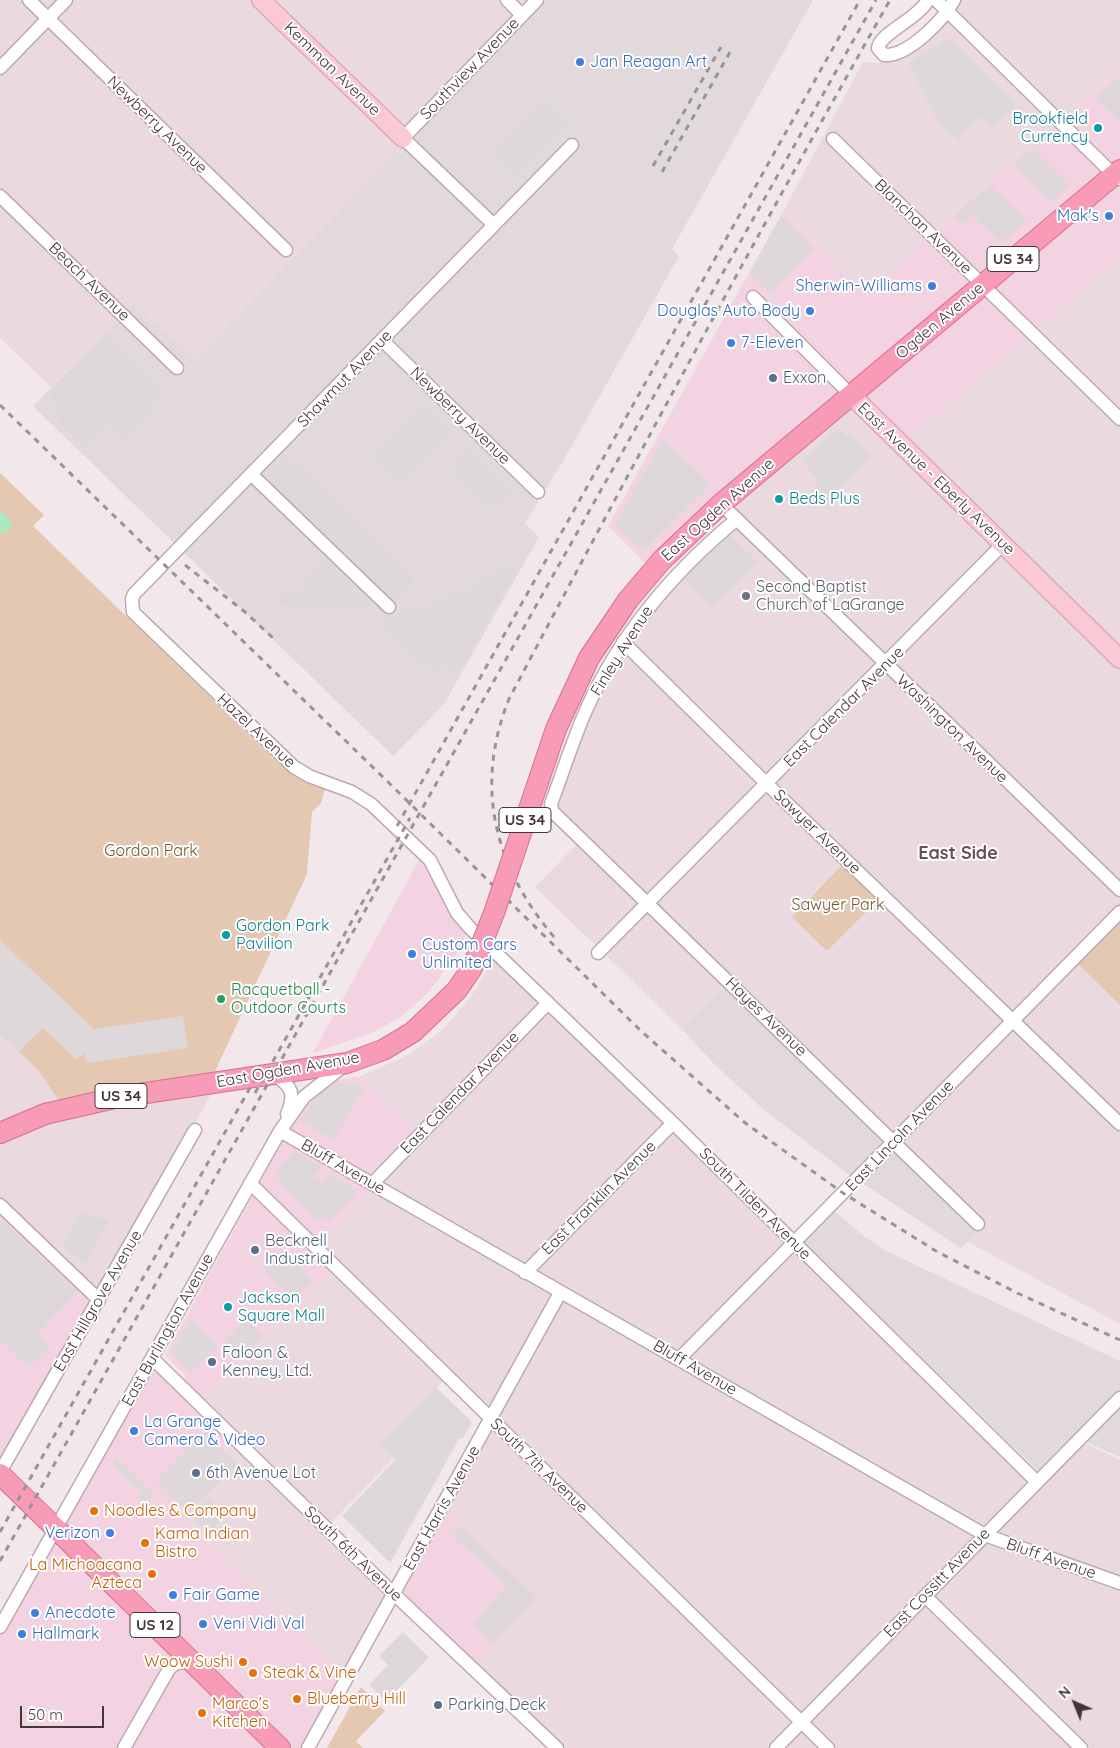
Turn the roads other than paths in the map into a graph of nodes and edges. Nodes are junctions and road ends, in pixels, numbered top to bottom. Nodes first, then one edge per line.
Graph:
1 (29, 0) edge
2 (66, 0) edge
3 (261, 0) edge
4 (507, 0) edge
5 (537, 0) edge
6 (928, 0) edge
7 (936, 0) edge
8 (951, 5) edge
9 (522, 15) junction
10 (48, 19) junction
11 (0, 68) edge
12 (403, 138) junction
13 (833, 139) dead end
14 (572, 145) dead end
15 (1118, 175) edge
16 (0, 196) edge
17 (494, 225) junction
18 (286, 250) dead end
19 (982, 285) junction
20 (753, 297) dead end
21 (382, 340) junction
22 (177, 368) dead end
23 (852, 396) junction
24 (1120, 419) edge
25 (252, 475) junction
26 (538, 492) dead end
27 (716, 509) junction
28 (737, 519) junction
29 (1003, 544) junction
30 (389, 607) dead end
31 (137, 617) joint
32 (623, 642) junction
33 (1120, 660) edge
34 (886, 664) junction
35 (767, 784) junction
36 (552, 811) joint
37 (1120, 890) edge
38 (648, 902) junction
39 (1120, 912) edge
40 (470, 928) joint
41 (598, 953) dead end
42 (548, 1003) junction
43 (1013, 1020) junction
44 (347, 1063) junction
45 (275, 1076) junction
46 (673, 1124) junction
47 (1120, 1124) edge
48 (195, 1130) dead end
49 (280, 1131) junction
50 (0, 1133) edge
51 (894, 1141) junction
52 (250, 1183) junction
53 (372, 1184) junction
54 (0, 1205) edge
55 (978, 1224) dead end
56 (794, 1243) junction
57 (525, 1273) junction
58 (560, 1293) junction
59 (99, 1300) junction
60 (152, 1358) junction
61 (679, 1359) junction
62 (1120, 1398) edge
63 (492, 1419) junction
64 (0, 1473) edge
65 (1037, 1482) junction
66 (56, 1529) junction
67 (985, 1535) junction
68 (1120, 1583) edge
69 (394, 1594) junction
70 (926, 1596) junction
71 (0, 1627) edge
72 (193, 1662) junction
73 (801, 1722) junction
74 (124, 1748) edge
75 (280, 1748) edge
76 (308, 1748) edge
77 (557, 1748) edge
78 (776, 1748) edge
79 (828, 1748) edge
80 (1081, 1748) edge

1 - 10 street, Newberry Avenue
2 - 10 street
3 - 12 main road, Kemman Avenue
4 - 9 street
5 - 9 street, Southview Avenue
6 - 8 street
7 - 8 street
8 - 15 street
9 - 12 street, Southview Avenue
10 - 11 street
10 - 18 street, Newberry Avenue
12 - 17 street
13 - 19 street, Blanchan Avenue
14 - 17 street, Shawmut Avenue
15 - 19 main road, Ogden Avenue / US 34
16 - 22 street, Beach Avenue
17 - 21 street, Shawmut Avenue
19 - 23 main road, Ogden Avenue / US 34
19 - 24 street, Blanchan Avenue
20 - 23 street, East Avenue - Eberly Avenue
21 - 25 street, Shawmut Avenue
21 - 26 street, Newberry Avenue
23 - 27 main road, East Ogden Avenue / US 34
23 - 29 main road, East Avenue - Eberly Avenue
25 - 30 street
25 - 31 street, Shawmut Avenue
27 - 28 street, Washington Avenue
27 - 44 main road, East Ogden Avenue / US 34, bridge
28 - 32 street, Finley Avenue
28 - 34 street, Washington Avenue
29 - 33 main road, East Avenue - Eberly Avenue
29 - 34 street, East Calendar Avenue
31 - 40 street, Hazel Avenue
32 - 35 street, Sawyer Avenue
32 - 36 street, Finley Avenue
34 - 35 street, East Calendar Avenue
34 - 37 street, Washington Avenue
35 - 38 street, East Calendar Avenue
35 - 43 street, Sawyer Avenue
36 - 38 street, Hayes Avenue
38 - 41 street, East Calendar Avenue
38 - 51 street, Hayes Avenue
39 - 43 street, East Lincoln Avenue
40 - 42 street, South Tilden Avenue
42 - 46 street, South Tilden Avenue
42 - 53 street, East Calendar Avenue
43 - 47 street, Sawyer Avenue
43 - 51 street, East Lincoln Avenue
44 - 45 main road, East Ogden Avenue / US 34
44 - 49 street, East Burlington Avenue
45 - 49 street, East Burlington Avenue
45 - 50 main road, East Ogden Avenue / US 34
46 - 56 street, South Tilden Avenue
46 - 57 street, East Franklin Avenue
48 - 59 street, East Hillgrove Avenue
49 - 52 street, East Burlington Avenue
49 - 53 street, Bluff Avenue
51 - 55 street, Hayes Avenue
51 - 56 street, East Lincoln Avenue
52 - 60 street, East Burlington Avenue
52 - 63 street, South 7th Avenue
53 - 57 street, Bluff Avenue
54 - 59 street
56 - 61 street, East Lincoln Avenue
56 - 65 street, South Tilden Avenue
57 - 58 street, Bluff Avenue
58 - 61 street, Bluff Avenue
58 - 63 street, East Harris Avenue
59 - 64 street, East Hillgrove Avenue
60 - 66 street, East Burlington Avenue
60 - 69 street, South 6th Avenue
61 - 67 street, Bluff Avenue
62 - 65 street, East Cossitt Avenue
63 - 69 street, East Harris Avenue
63 - 73 street, South 7th Avenue
64 - 66 main road, US 12
65 - 67 street, East Cossitt Avenue
66 - 71 street, East Burlington Avenue
66 - 72 main road, US 12
67 - 68 street, Bluff Avenue
67 - 70 street, East Cossitt Avenue
69 - 76 street, East Harris Avenue
69 - 77 street, South 6th Avenue
70 - 73 street, East Cossitt Avenue
70 - 80 street
72 - 74 street
72 - 75 main road, US 12
73 - 78 street, East Cossitt Avenue
73 - 79 street, South 7th Avenue

